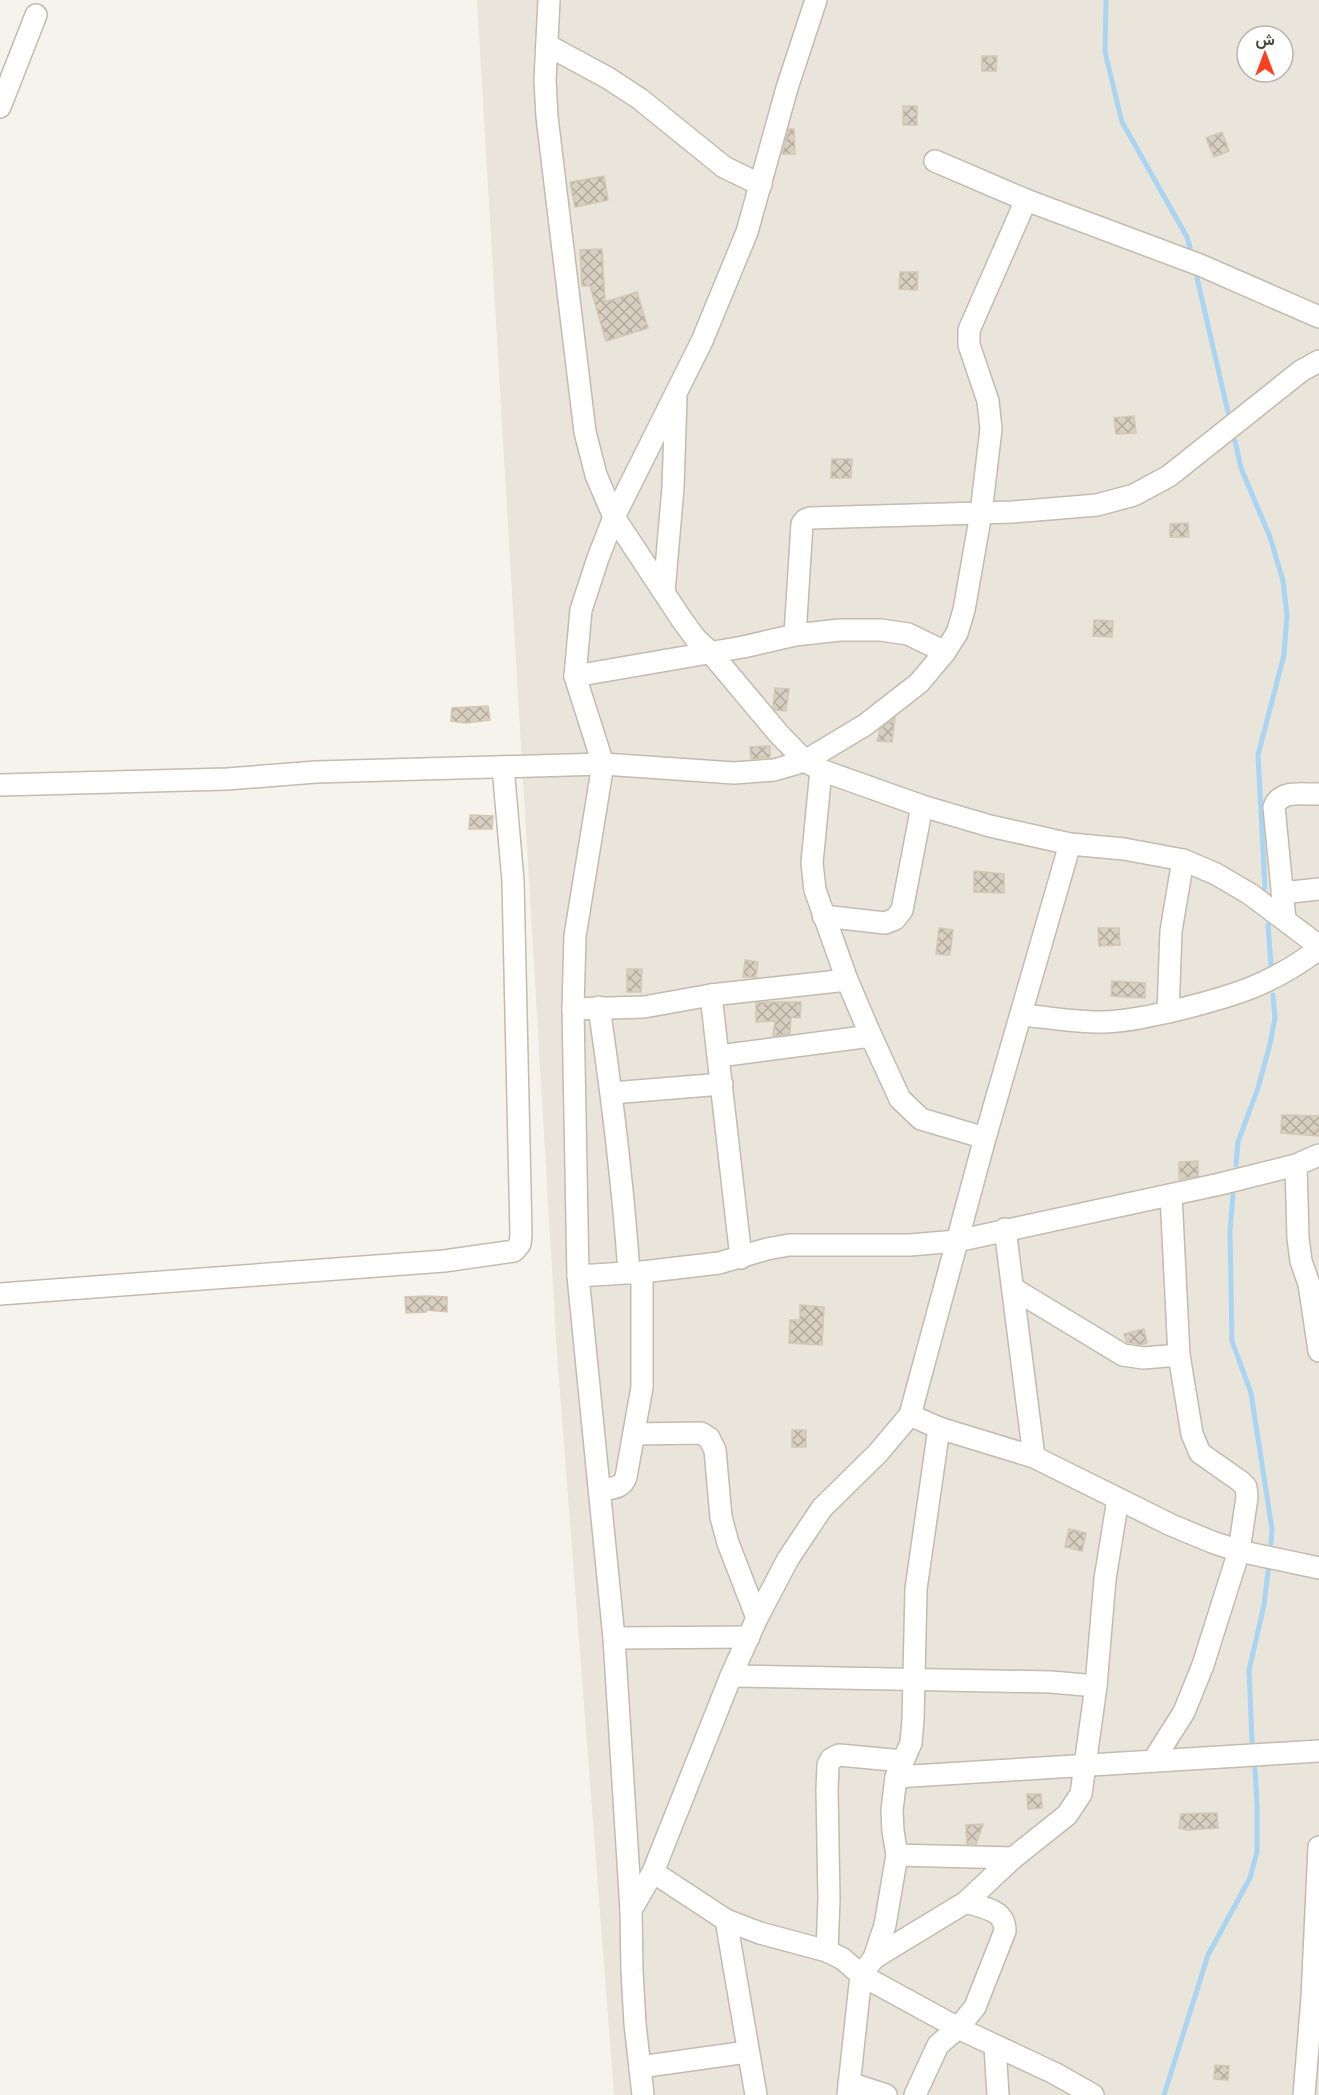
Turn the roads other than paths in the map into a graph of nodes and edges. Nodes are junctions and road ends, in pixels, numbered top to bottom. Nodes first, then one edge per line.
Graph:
1 (549, 0) edge
2 (816, 0) edge
3 (36, 15) dead end
4 (547, 45) junction
5 (0, 107) edge
6 (934, 161) dead end
7 (761, 185) junction
8 (1026, 200) junction
9 (1319, 317) edge
10 (1319, 361) edge
11 (676, 391) junction
12 (981, 513) junction
13 (614, 517) junction
14 (664, 592) junction
15 (795, 635) junction
16 (711, 652) junction
17 (945, 652) junction
18 (575, 676) junction
19 (603, 765) junction
20 (813, 765) junction
21 (503, 767) junction
22 (0, 785) edge
23 (1319, 794) edge
24 (922, 806) junction
25 (1070, 844) junction
26 (1183, 860) junction
27 (1319, 889) edge
28 (1282, 893) junction
29 (823, 916) junction
30 (1285, 920) junction
31 (1319, 948) edge
32 (847, 980) junction
33 (711, 995) junction
34 (599, 1007) junction
35 (573, 1009) junction
36 (1168, 1012) junction
37 (1021, 1015) junction
38 (871, 1036) junction
39 (718, 1056) junction
40 (722, 1084) junction
41 (612, 1093) junction
42 (985, 1138) junction
43 (1319, 1155) edge
44 (1296, 1165) junction
45 (1171, 1195) junction
46 (1005, 1229) junction
47 (957, 1241) junction
48 (741, 1258) junction
49 (636, 1273) junction
50 (578, 1276) junction
51 (1014, 1289) junction
52 (0, 1294) edge
53 (1319, 1351) edge
54 (1179, 1355) junction
55 (910, 1415) junction
56 (939, 1428) junction
57 (634, 1434) junction
58 (1034, 1456) junction
59 (600, 1490) junction
60 (1118, 1499) junction
61 (1239, 1551) junction
62 (1319, 1568) edge
63 (757, 1618) junction
64 (749, 1637) junction
65 (614, 1638) junction
66 (731, 1676) junction
67 (914, 1678) junction
68 (1096, 1686) junction
69 (1319, 1751) edge
70 (1153, 1761) junction
71 (1086, 1766) junction
72 (899, 1769) junction
73 (1319, 1847) edge
74 (897, 1855) junction
75 (1013, 1858) junction
76 (1319, 1871) edge
77 (653, 1872) junction
78 (966, 1902) junction
79 (631, 1910) junction
80 (726, 1920) junction
81 (827, 1951) junction
82 (874, 1958) junction
83 (861, 1975) junction
84 (958, 2028) junction
85 (995, 2046) junction
86 (747, 2052) junction
87 (640, 2067) junction
88 (849, 2089) edge
89 (1309, 2091) edge
90 (643, 2095) edge
91 (756, 2095) edge
92 (886, 2095) edge
93 (915, 2095) edge
94 (998, 2095) edge
95 (1093, 2095) edge

1 - 4 street
2 - 7 street
3 - 5 street
4 - 7 street
4 - 13 street
6 - 8 street
7 - 11 street
8 - 9 street
8 - 12 street
10 - 12 street
11 - 13 street
11 - 14 street
12 - 15 street
12 - 17 street
13 - 14 street
13 - 18 street
14 - 16 street
15 - 16 street
15 - 17 street
16 - 18 street
16 - 20 street
17 - 20 street
18 - 19 street
19 - 20 street
19 - 21 street
19 - 35 street
20 - 24 street
20 - 29 street
21 - 22 street
21 - 52 street
23 - 28 street
24 - 25 street
24 - 29 street
25 - 26 street
25 - 37 street
26 - 30 street
26 - 36 street
27 - 28 street
28 - 30 street
29 - 32 street
30 - 31 street
31 - 36 street
32 - 33 street
32 - 38 street
33 - 34 street
33 - 39 street
34 - 35 street
34 - 41 street
35 - 50 street
36 - 37 street
37 - 42 street
38 - 39 street
38 - 42 street
39 - 40 street
40 - 41 street
40 - 48 street
41 - 49 street
42 - 47 street
43 - 44 street
44 - 45 street
44 - 53 street
45 - 46 street
45 - 54 street
46 - 47 street
46 - 51 street
47 - 48 street
47 - 55 street
48 - 49 street
49 - 50 street
49 - 57 street
50 - 59 street
51 - 54 street
51 - 58 street
54 - 61 street
55 - 56 street
55 - 63 street
56 - 58 street
56 - 67 street
57 - 59 street
57 - 63 street
58 - 60 street
59 - 65 street
60 - 61 street
60 - 68 street
61 - 62 street
61 - 70 street
63 - 64 street
64 - 65 street
64 - 66 street
65 - 79 street
66 - 67 street
66 - 77 street
67 - 68 street
67 - 72 street
68 - 71 street
69 - 70 street
70 - 71 street
71 - 72 street
71 - 75 street
72 - 74 street
72 - 81 street
73 - 76 street
74 - 75 street
74 - 82 street
75 - 78 street
76 - 89 street
77 - 79 street
77 - 80 street
78 - 82 street
78 - 84 street
79 - 87 street
80 - 81 street
80 - 86 street
81 - 83 street
82 - 83 street
83 - 84 street
83 - 88 street
84 - 85 street
84 - 93 street
85 - 94 street
85 - 95 street
86 - 87 street
86 - 91 street
87 - 90 street
88 - 92 street

